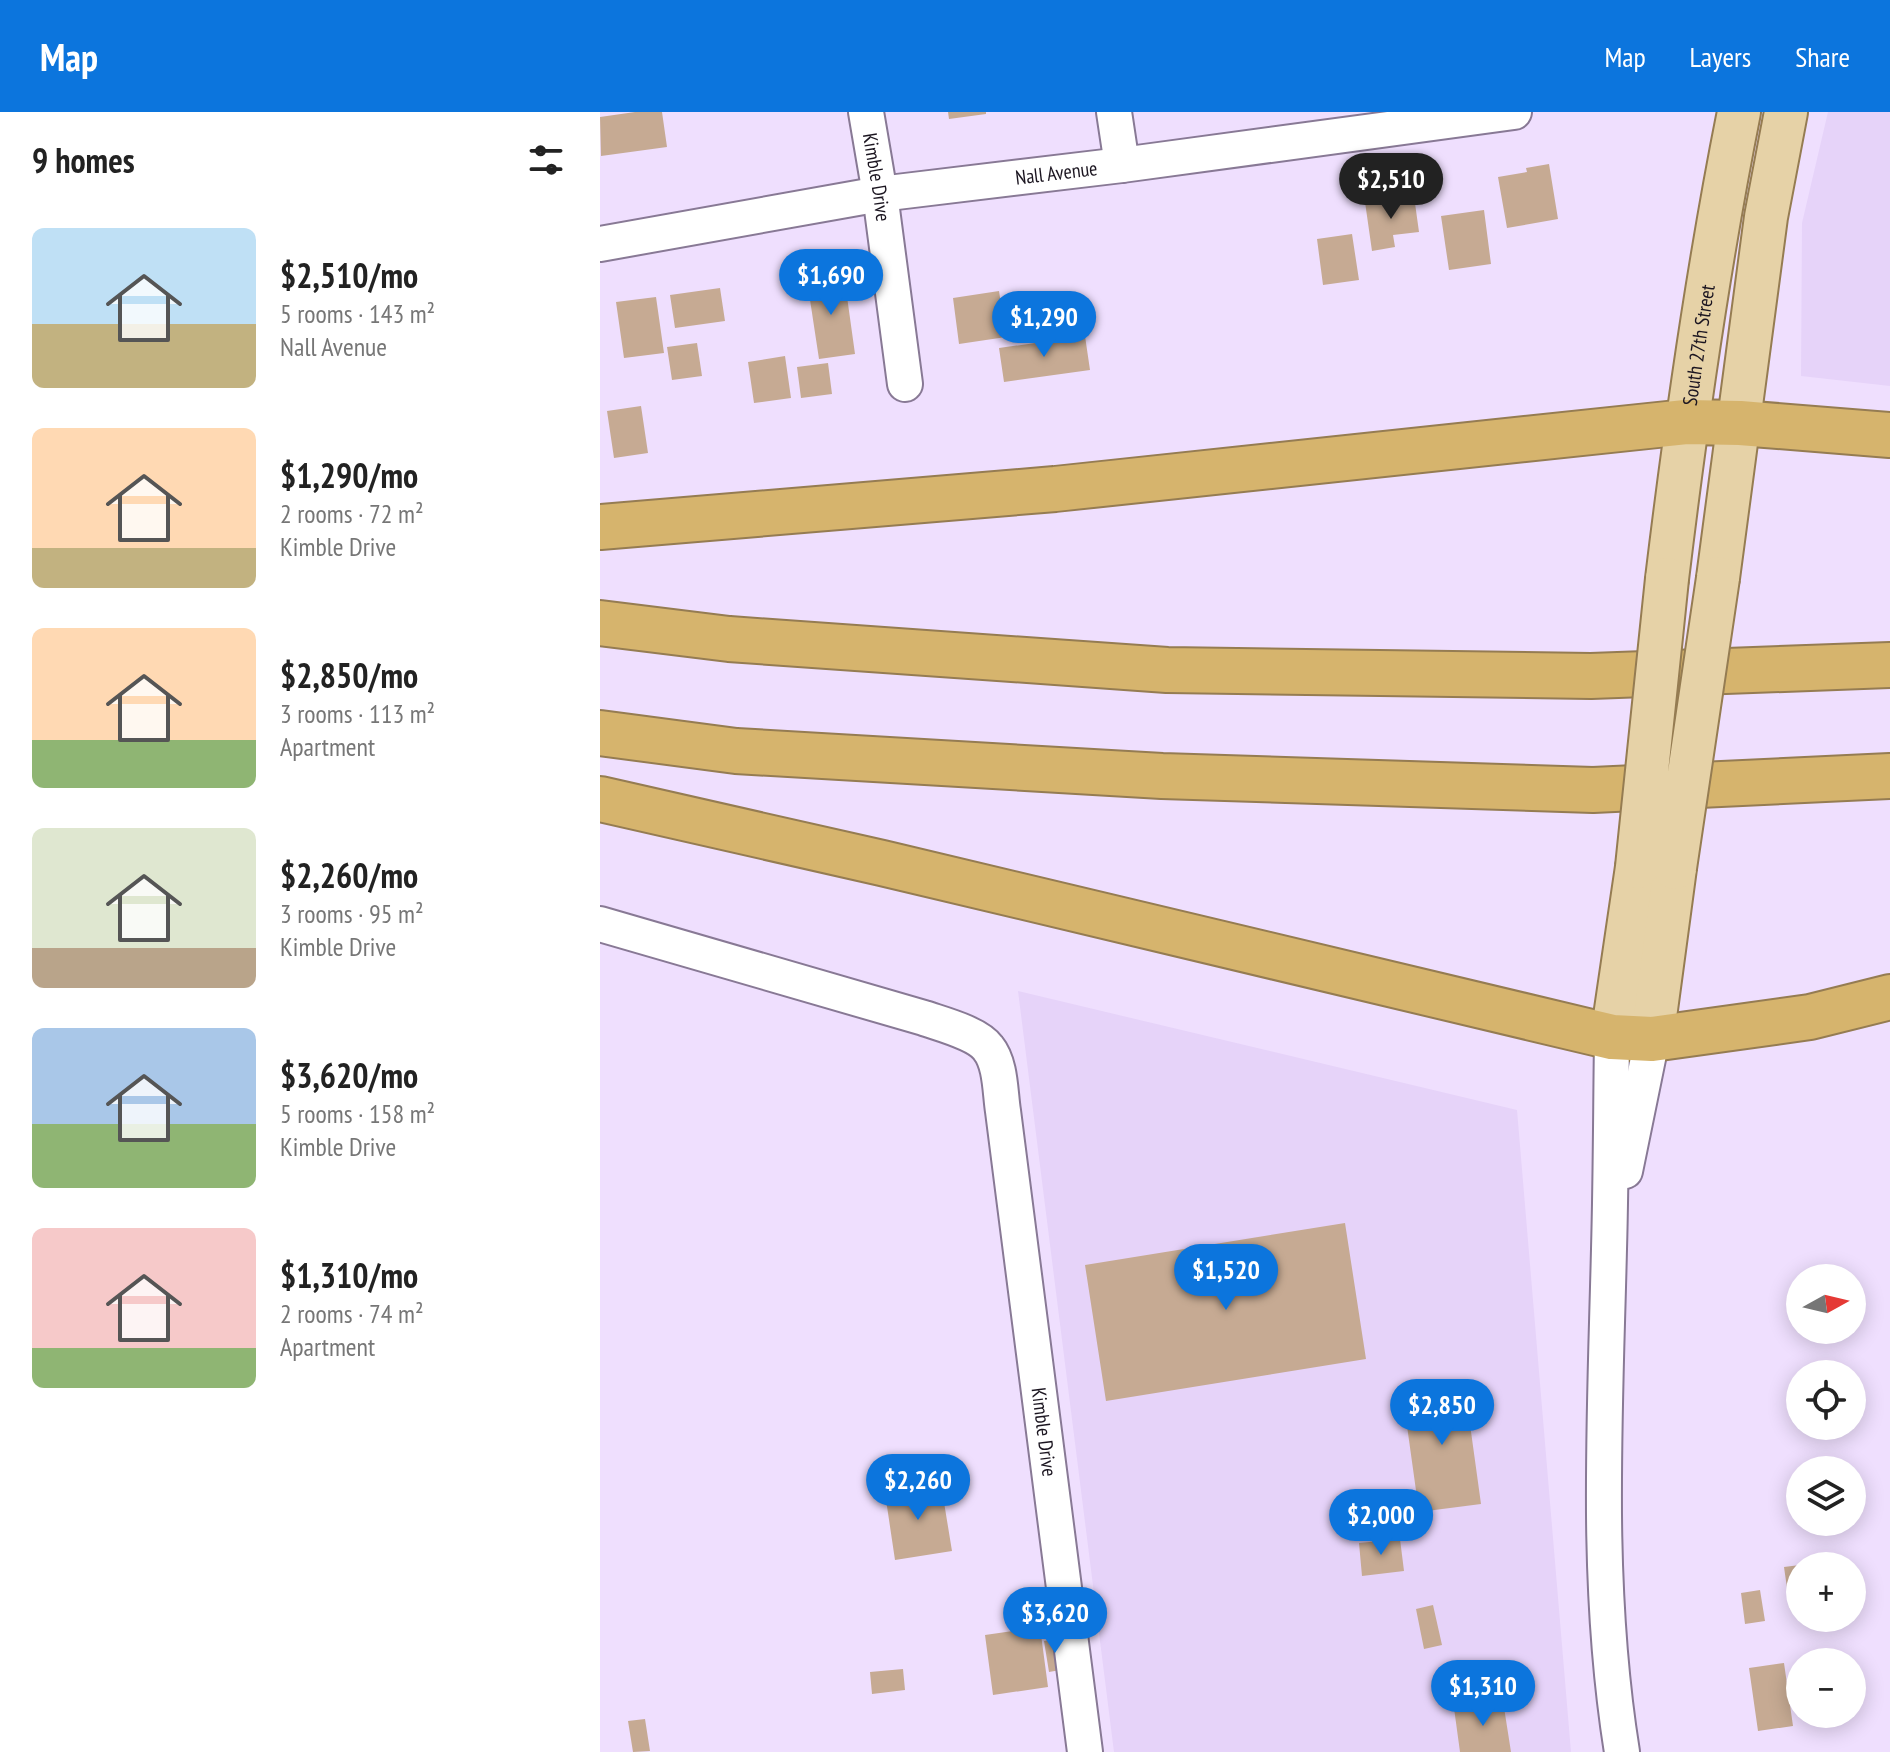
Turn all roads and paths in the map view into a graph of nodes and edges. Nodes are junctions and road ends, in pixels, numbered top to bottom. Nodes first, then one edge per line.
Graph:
1 (866, 112) edge
2 (1114, 112) edge
3 (1514, 112) edge
4 (1739, 112) edge
5 (1786, 112) edge
6 (1344, 123) edge
7 (1122, 165) junction
8 (880, 194) junction
9 (600, 244) edge
10 (905, 384) dead end
11 (1686, 422) junction
12 (1740, 423) junction
13 (1890, 435) edge
14 (600, 527) edge
15 (600, 623) edge
16 (1890, 665) edge
17 (600, 733) edge
18 (1890, 776) edge
19 (600, 799) edge
20 (1656, 868) junction
21 (600, 924) edge
22 (1890, 997) edge
23 (1632, 1038) junction
24 (1085, 1752) edge
25 (1622, 1752) edge

1 - 8 street, Kimble Drive
2 - 7 street
3 - 6 street, Nall Avenue
4 - 11 main road, South 27th Street
5 - 12 main road
6 - 7 street, Nall Avenue
7 - 8 street, Nall Avenue
8 - 9 street, Nall Avenue
8 - 10 street, Kimble Drive
11 - 12 highway
11 - 14 highway
11 - 20 main road, South 27th Street, bridge
12 - 13 highway
12 - 20 main road, bridge
15 - 16 highway
17 - 18 highway
19 - 23 highway
20 - 23 main road
21 - 24 street, Kimble Drive
22 - 23 highway
23 - 25 street

